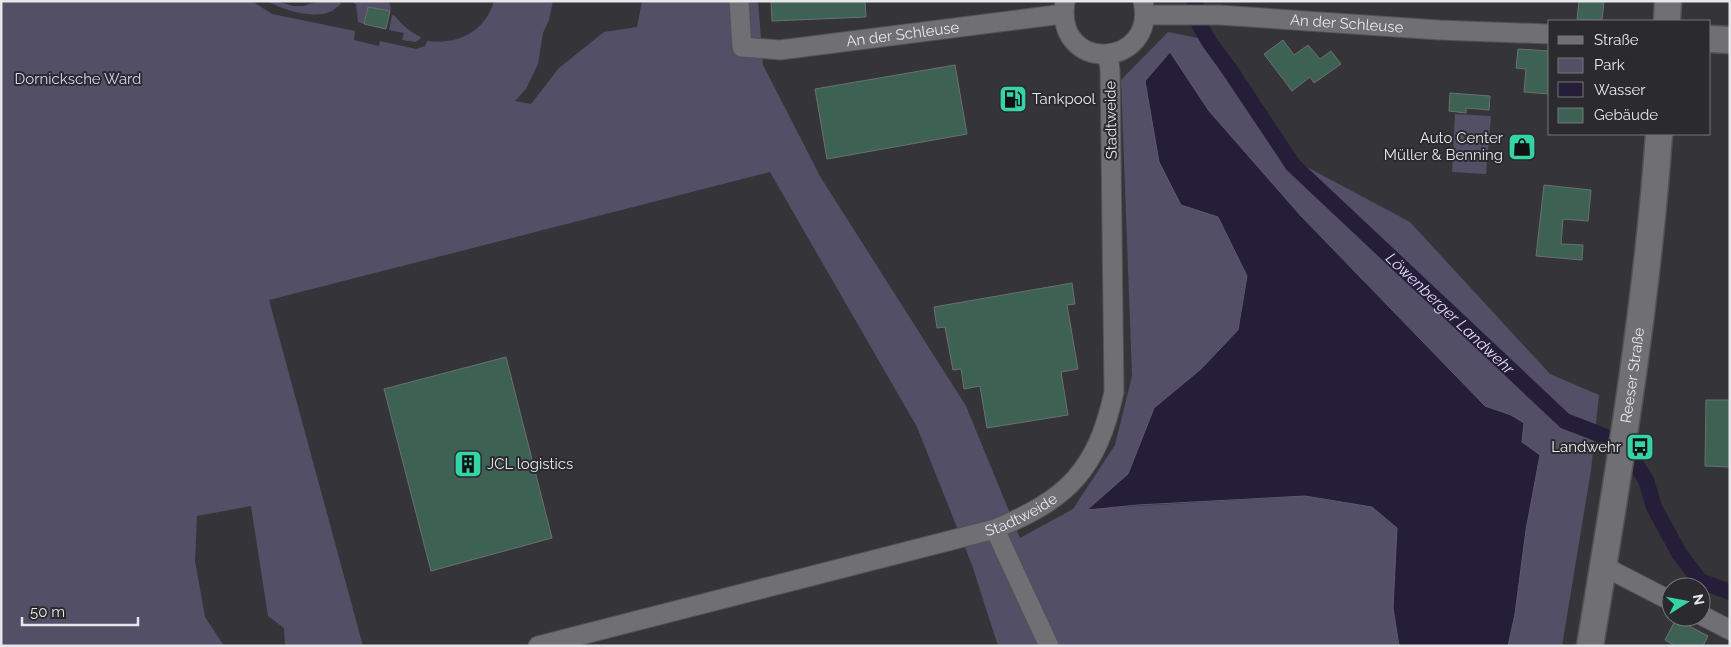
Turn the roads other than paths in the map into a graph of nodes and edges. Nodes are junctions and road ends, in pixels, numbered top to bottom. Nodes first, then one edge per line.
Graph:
1 (739, 1) edge
2 (1668, 1) edge
3 (1064, 8) edge
4 (1144, 8) edge
5 (1667, 20) edge
6 (1548, 34) edge
7 (1711, 39) edge
8 (1730, 40) edge
9 (1108, 55) junction
10 (1659, 135) edge
11 (996, 529) junction
12 (1603, 566) junction
13 (1661, 596) edge
14 (1711, 620) edge
15 (1730, 630) edge
16 (538, 646) edge
17 (1049, 646) edge
18 (1590, 646) edge

1 - 3 street, An der Schleuse
2 - 5 main road
3 - 9 street
4 - 6 street, An der Schleuse
4 - 9 street
7 - 8 main road
9 - 11 street, Stadtweide
10 - 12 main road, Reeser Straße
11 - 16 street, Stadtweide
11 - 17 street
12 - 13 street
12 - 18 main road, Reeser Straße
14 - 15 street

